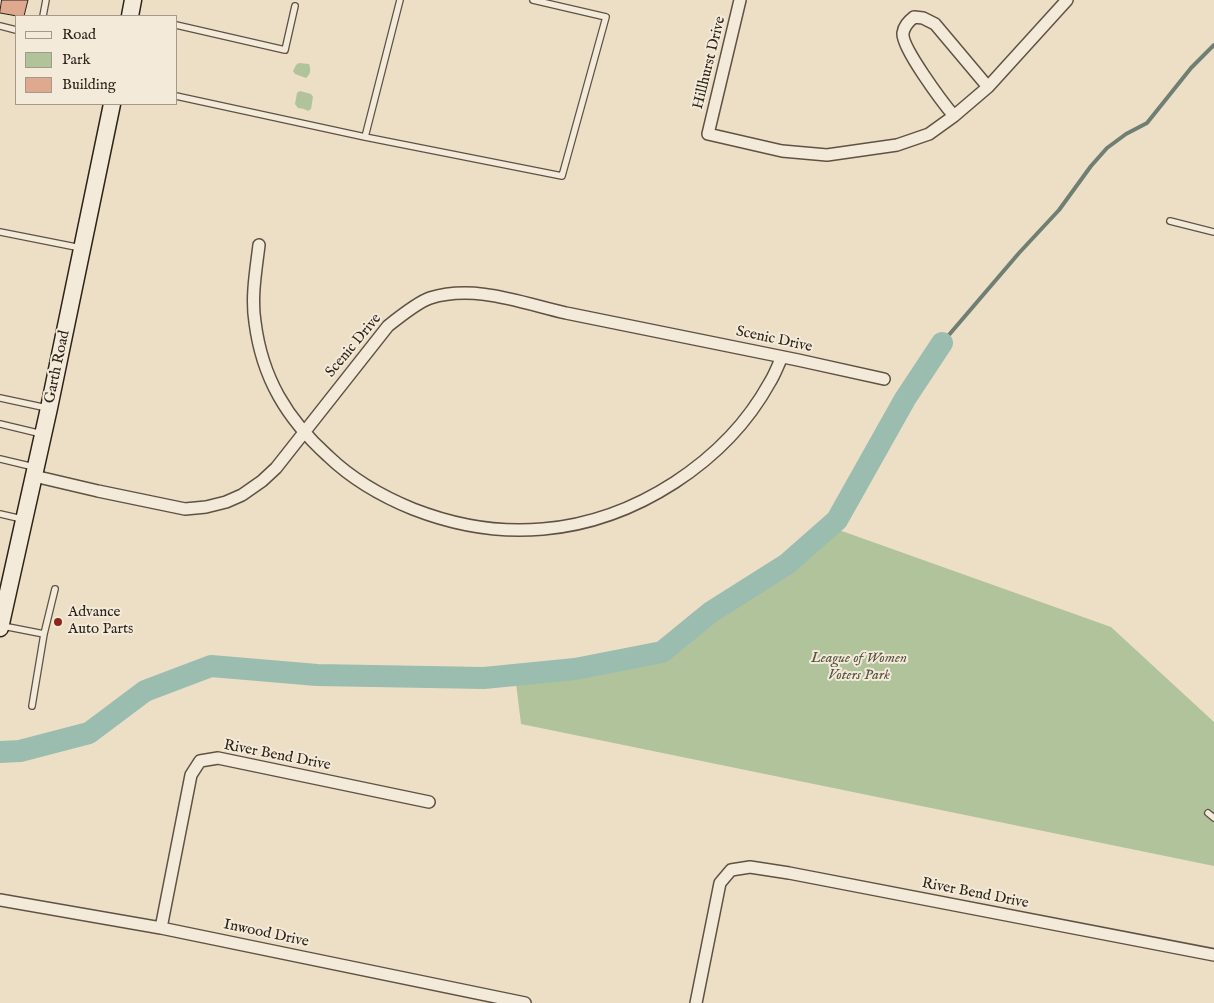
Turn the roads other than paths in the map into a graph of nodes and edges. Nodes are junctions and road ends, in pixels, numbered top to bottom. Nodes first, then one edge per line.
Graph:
1 (46, 0) edge
2 (400, 0) edge
3 (533, 0) edge
4 (740, 0) edge
5 (1067, 0) edge
6 (295, 6) dead end
7 (43, 15) edge
8 (178, 25) edge
9 (0, 26) edge
10 (15, 30) edge
11 (988, 87) junction
12 (178, 96) edge
13 (112, 105) edge
14 (954, 116) junction
15 (365, 137) junction
16 (1170, 220) dead end
17 (0, 232) edge
18 (1214, 232) edge
19 (259, 245) dead end
20 (83, 249) junction
21 (782, 357) junction
22 (884, 379) dead end
23 (0, 398) edge
24 (49, 408) junction
25 (0, 424) edge
26 (304, 432) junction
27 (44, 435) junction
28 (0, 459) edge
29 (35, 471) junction
30 (0, 514) edge
31 (25, 519) junction
32 (55, 589) dead end
33 (1, 624) edge
34 (44, 634) junction
35 (32, 706) dead end
36 (429, 802) dead end
37 (1208, 813) dead end
38 (1214, 818) edge
39 (0, 900) edge
40 (161, 928) junction
41 (1214, 955) edge
42 (525, 1003) edge
43 (696, 1003) edge

1 - 7 lane
2 - 15 lane
3 - 15 lane
4 - 14 street, Hillhurst Drive
5 - 11 street
6 - 8 lane
9 - 10 lane
11 - 14 street
11 - 14 street
12 - 15 lane
13 - 20 main road, Garth Road
16 - 18 lane
17 - 20 lane
19 - 26 street
20 - 24 main road, Garth Road
21 - 22 street, Scenic Drive
21 - 26 street, Scenic Drive
21 - 26 street
23 - 24 lane
24 - 27 main road, Garth Road
25 - 27 lane
26 - 29 street, Scenic Drive
27 - 29 main road, Garth Road
28 - 29 lane
29 - 31 main road, Garth Road
30 - 31 lane
31 - 33 main road, Garth Road
32 - 34 lane
33 - 34 lane
34 - 35 lane
36 - 40 street, River Bend Drive
37 - 38 lane
39 - 40 street, Inwood Drive
40 - 42 street, Inwood Drive
41 - 43 street, River Bend Drive

